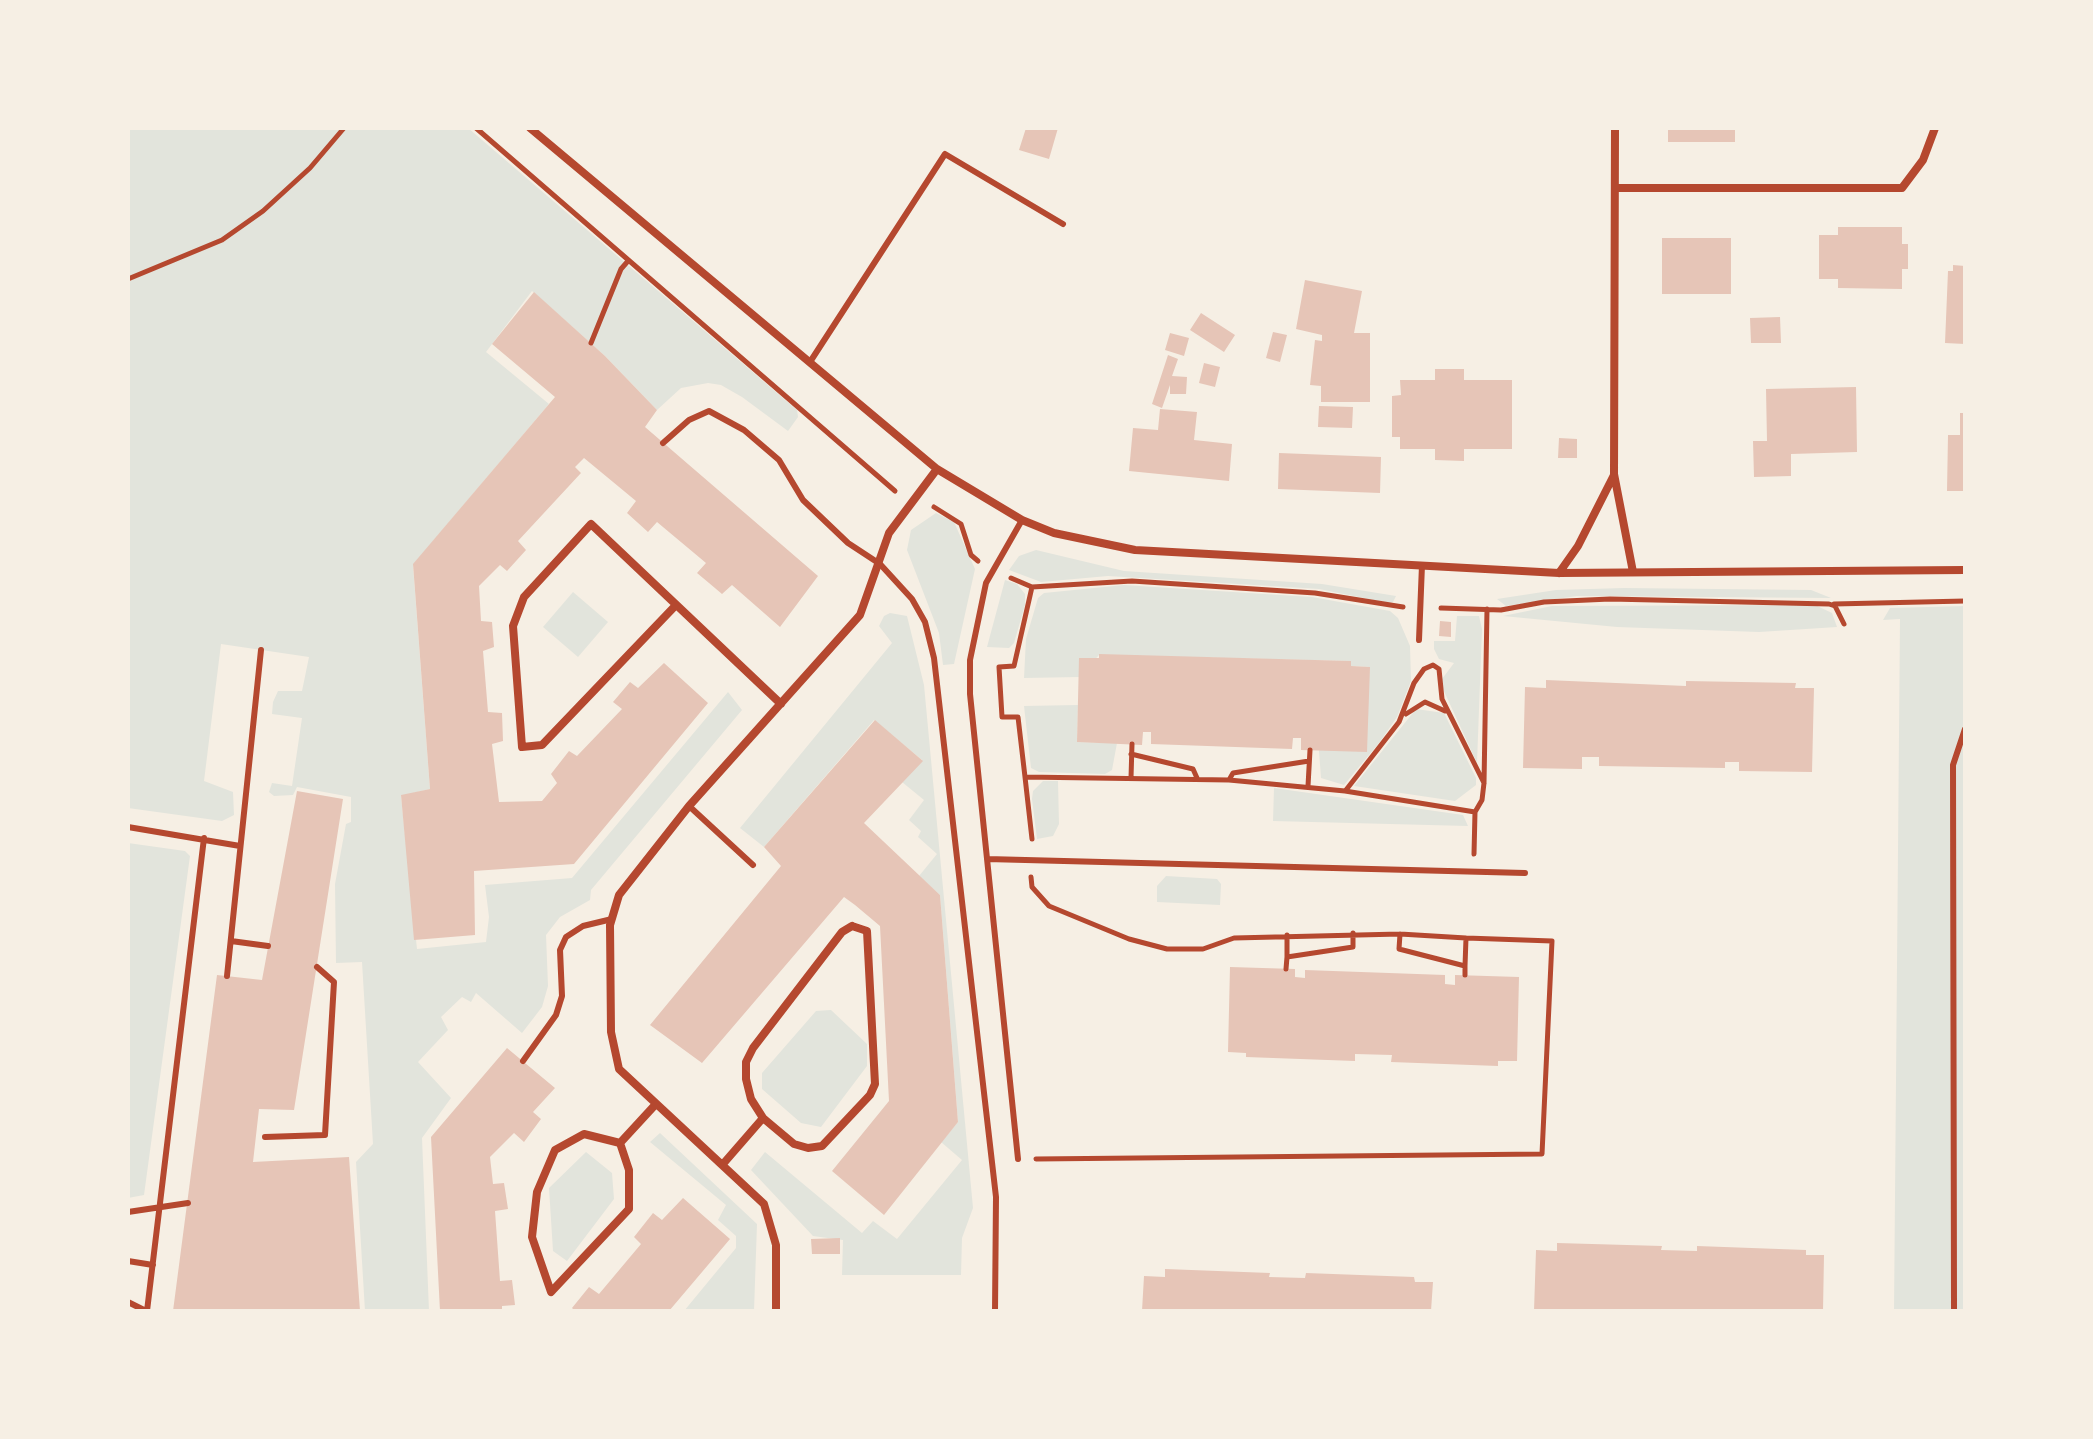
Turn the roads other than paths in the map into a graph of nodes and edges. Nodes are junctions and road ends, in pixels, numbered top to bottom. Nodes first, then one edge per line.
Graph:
1 (530, 128) edge
2 (1615, 128) edge
3 (1935, 128) edge
4 (1615, 188) junction
5 (1063, 224) dead end
6 (810, 362) junction
7 (663, 443) dead end
8 (937, 469) junction
9 (1614, 474) junction
10 (1022, 520) junction
11 (880, 564) junction
12 (1422, 565) junction
13 (1965, 570) edge
14 (1633, 572) junction
15 (1559, 573) junction
16 (676, 605) junction
17 (1419, 640) dead end
18 (261, 650) dead end
19 (781, 704) junction
20 (1965, 729) edge
21 (689, 806) junction
22 (128, 827) edge
23 (204, 838) junction
24 (240, 846) junction
25 (987, 859) junction
26 (753, 865) dead end
27 (1525, 873) dead end
28 (612, 919) junction
29 (231, 941) junction
30 (268, 946) dead end
31 (317, 967) dead end
32 (227, 976) dead end
33 (523, 1061) dead end
34 (655, 1105) junction
35 (763, 1118) junction
36 (265, 1137) dead end
37 (620, 1143) junction
38 (1018, 1159) road end
39 (723, 1164) junction
40 (188, 1203) dead end
41 (128, 1212) edge
42 (128, 1261) edge
43 (153, 1265) junction
44 (128, 1302) edge
45 (146, 1311) edge
46 (776, 1311) edge
47 (995, 1311) edge
48 (1954, 1311) edge

1 - 6 street
2 - 4 street
3 - 4 street
4 - 9 street
5 - 6 lane
6 - 8 street
7 - 11 lane
8 - 10 street
8 - 11 street
9 - 14 street
9 - 15 street
10 - 12 street
10 - 25 lane
11 - 19 street
11 - 47 lane
12 - 15 street
12 - 17 lane
13 - 14 street
14 - 15 street
16 - 16 street
16 - 19 street
18 - 24 lane
19 - 21 street
20 - 48 lane
21 - 26 lane
21 - 28 street
22 - 23 lane
23 - 24 lane
23 - 43 lane
24 - 29 lane
25 - 27 lane
25 - 38 lane
28 - 33 lane
28 - 34 street
29 - 30 lane
29 - 32 lane
31 - 36 lane
34 - 37 street
34 - 39 street
35 - 35 street
35 - 39 street
37 - 37 street
39 - 46 street
40 - 41 lane
42 - 43 lane
43 - 45 lane
44 - 45 lane

